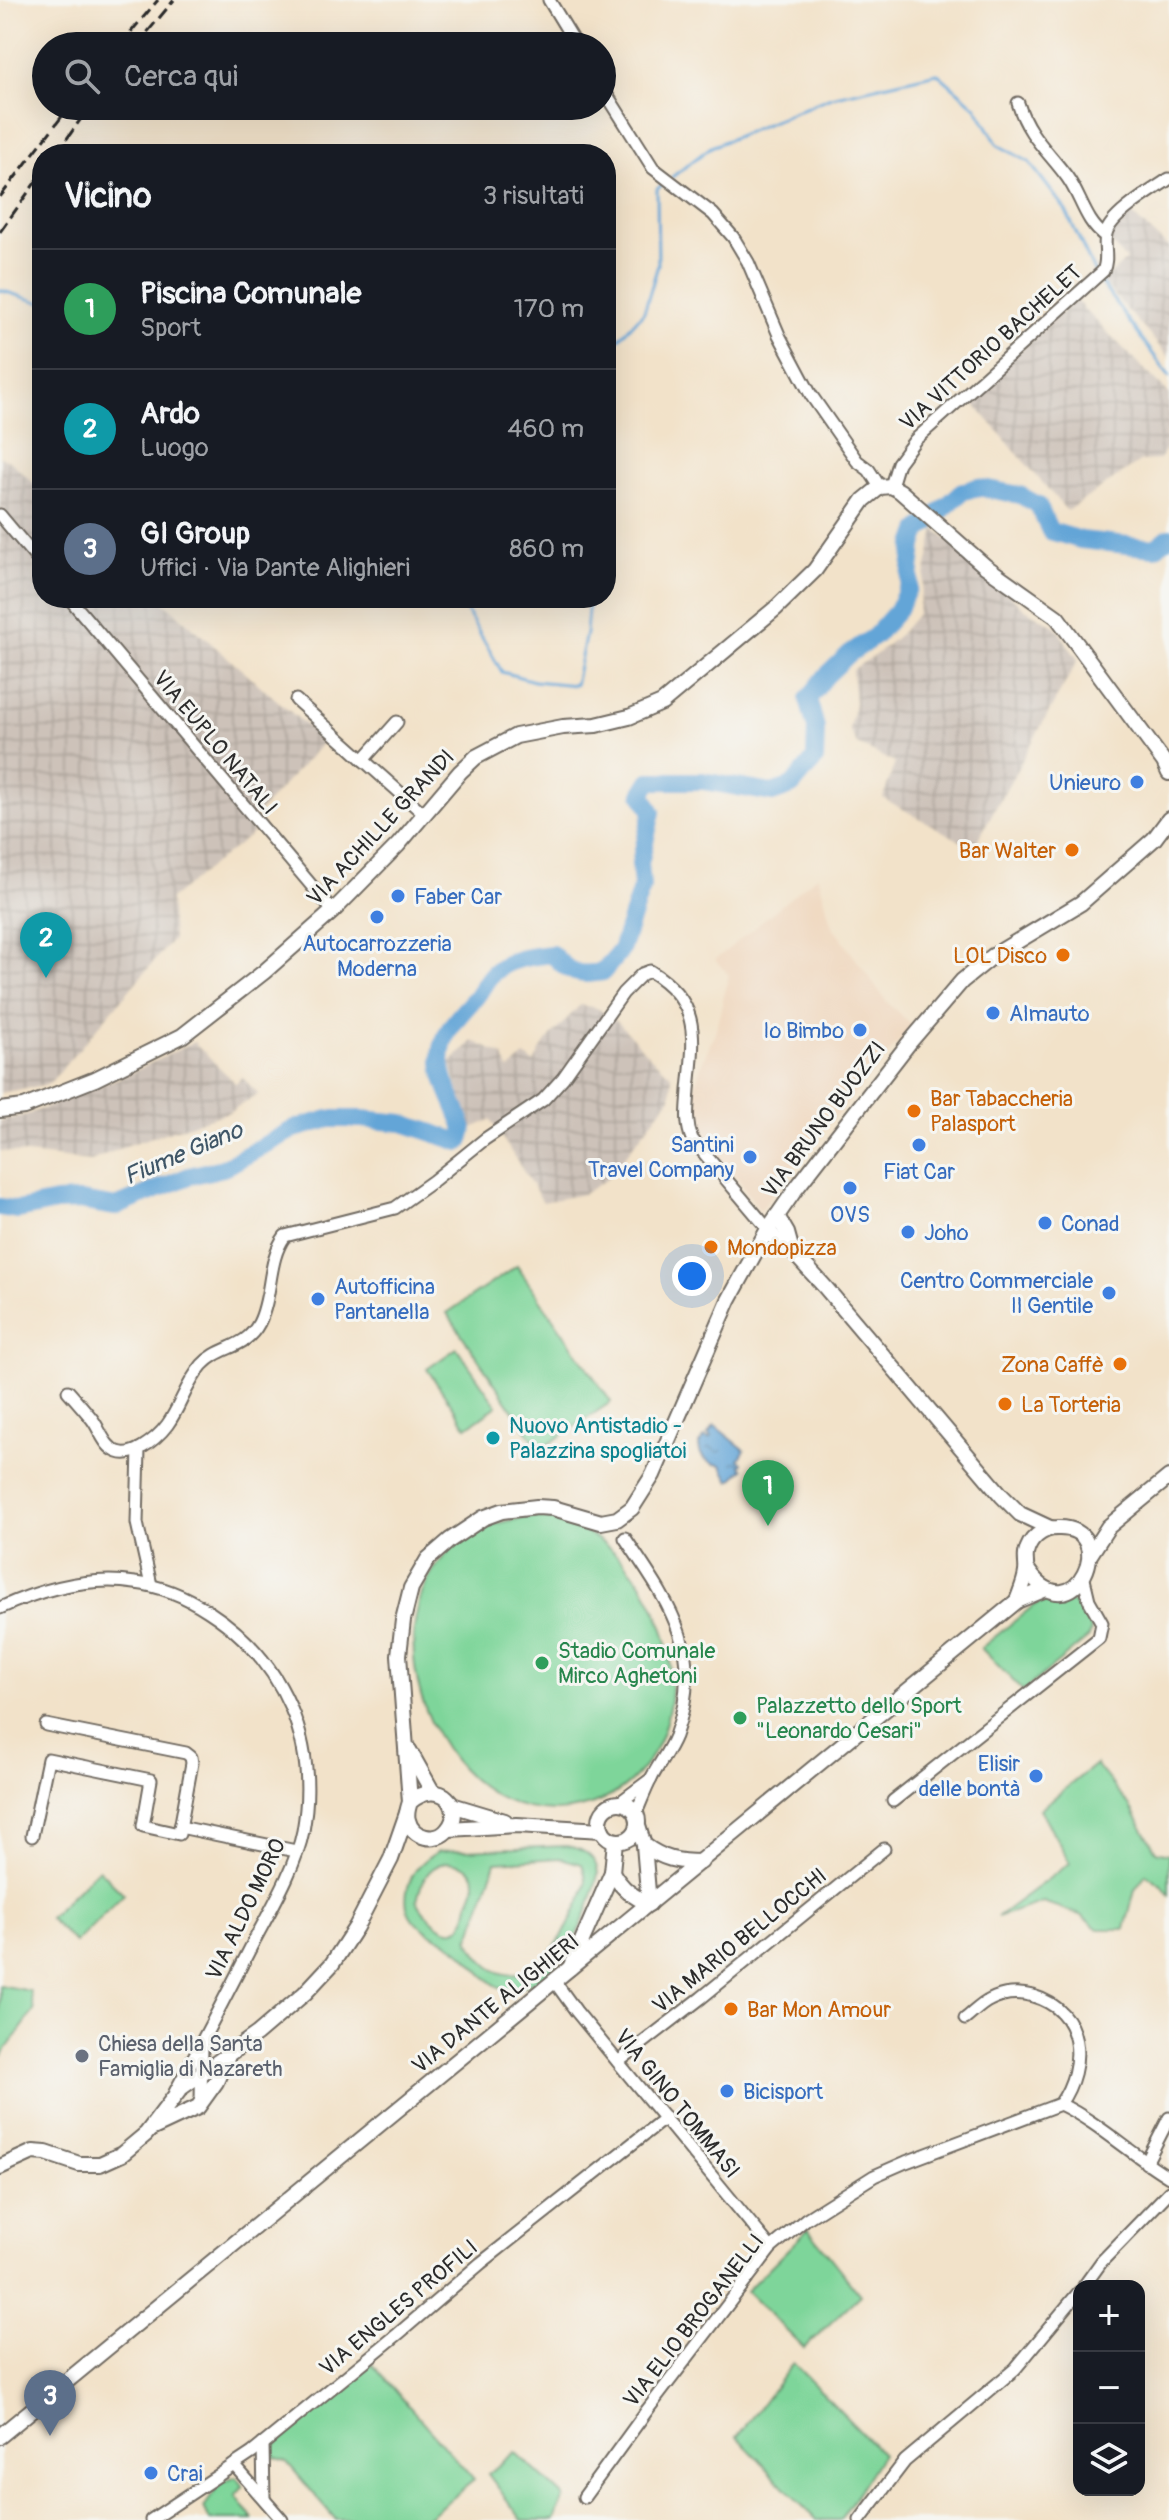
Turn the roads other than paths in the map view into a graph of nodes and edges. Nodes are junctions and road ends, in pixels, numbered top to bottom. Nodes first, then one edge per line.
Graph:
1 (549, 0) edge
2 (568, 32) edge
3 (1018, 103) dead end
4 (616, 109) edge
5 (1169, 179) edge
6 (1105, 236) junction
7 (886, 487) junction
8 (0, 515) edge
9 (32, 553) edge
10 (77, 608) edge
11 (296, 700) dead end
12 (397, 722) dead end
13 (363, 760) junction
14 (1167, 767) edge
15 (1169, 807) edge
16 (424, 814) junction
17 (1168, 823) edge
18 (333, 911) junction
19 (0, 1110) edge
20 (777, 1216) junction
21 (768, 1229) junction
22 (792, 1251) junction
23 (68, 1391) dead end
24 (139, 1449) junction
25 (1169, 1477) edge
26 (1020, 1514) junction
27 (1108, 1527) junction
28 (1050, 1528) junction
29 (1077, 1534) junction
30 (625, 1538) dead end
31 (1029, 1545) junction
32 (1090, 1555) junction
33 (1027, 1569) junction
34 (1084, 1579) junction
35 (151, 1585) junction
36 (1046, 1589) junction
37 (1071, 1589) junction
38 (1089, 1600) junction
39 (1017, 1601) junction
40 (0, 1608) edge
41 (46, 1725) dead end
42 (406, 1745) junction
43 (651, 1778) junction
44 (432, 1791) junction
45 (893, 1801) dead end
46 (619, 1803) junction
47 (452, 1805) junction
48 (408, 1807) junction
49 (602, 1814) junction
50 (637, 1820) junction
51 (517, 1825) junction
52 (180, 1827) junction
53 (566, 1828) junction
54 (449, 1829) junction
55 (602, 1830) junction
56 (417, 1834) junction
57 (32, 1836) dead end
58 (615, 1841) junction
59 (644, 1845) junction
60 (884, 1849) dead end
61 (296, 1851) junction
62 (391, 1859) junction
63 (701, 1862) junction
64 (612, 1872) junction
65 (649, 1904) junction
66 (569, 1971) junction
67 (555, 1982) junction
68 (965, 2019) dead end
69 (202, 2040) junction
70 (227, 2057) junction
71 (618, 2062) junction
72 (202, 2073) junction
73 (172, 2097) junction
74 (1060, 2104) junction
75 (195, 2106) junction
76 (665, 2118) junction
77 (1169, 2118) edge
78 (151, 2130) junction
79 (1146, 2163) junction
80 (0, 2167) edge
81 (1169, 2177) edge
82 (1169, 2192) edge
83 (771, 2248) junction
84 (1088, 2280) edge
85 (1073, 2299) edge
86 (0, 2436) edge
87 (263, 2444) junction
88 (234, 2465) junction
89 (584, 2497) dead end
90 (264, 2498) junction
91 (151, 2520) edge
92 (282, 2520) edge
93 (860, 2520) edge

1 - 2 street
3 - 6 street
4 - 7 street
5 - 6 street
6 - 7 street, VIA VITTORIO BACHELET
7 - 14 street
7 - 16 street, VIA ACHILLE GRANDI
8 - 9 street
10 - 18 street, VIA EUPLO NATALI
11 - 13 street
12 - 13 street
13 - 16 street
15 - 17 street, VIA BRUNO BUOZZI
16 - 18 street, VIA ACHILLE GRANDI
17 - 20 street, VIA BRUNO BUOZZI
18 - 19 street, VIA ACHILLE GRANDI
20 - 21 street, VIA BRUNO BUOZZI
20 - 22 street
21 - 22 street
21 - 24 street
21 - 42 street, VIA BRUNO BUOZZI
22 - 26 street
23 - 24 street
24 - 35 street
25 - 27 street
26 - 28 street
26 - 31 street
27 - 29 street
27 - 32 street
28 - 29 street
28 - 31 street
29 - 32 street
30 - 43 street
31 - 33 street
32 - 34 street
33 - 36 street
33 - 39 street
34 - 37 street
34 - 38 street
35 - 40 street, VIA ALDO MORO
35 - 61 street, VIA ALDO MORO
36 - 37 street, VIA DANTE ALIGHIERI
36 - 39 street, VIA DANTE ALIGHIERI
37 - 38 street
38 - 45 street
39 - 63 street, VIA DANTE ALIGHIERI
41 - 52 street
42 - 44 street
42 - 48 street
43 - 46 street
43 - 50 street
44 - 47 street
44 - 48 street
46 - 49 street
46 - 50 street
47 - 51 street
47 - 54 street
48 - 56 street
48 - 62 street
49 - 53 street
49 - 55 street
50 - 58 street
50 - 59 street
51 - 53 street
51 - 54 street
52 - 57 street
52 - 61 street
53 - 55 street
54 - 56 street
55 - 58 street
56 - 62 street
58 - 64 street
59 - 63 street
59 - 65 street
60 - 71 street, VIA MARIO BELLOCCHI
61 - 69 street, VIA ALDO MORO
62 - 70 street
63 - 65 street, VIA DANTE ALIGHIERI
64 - 65 street
64 - 66 street
65 - 66 street, VIA DANTE ALIGHIERI
66 - 67 street, VIA DANTE ALIGHIERI
67 - 71 street, VIA GINO TOMMASI
67 - 86 street, VIA DANTE ALIGHIERI
68 - 74 street
69 - 72 street, VIA ALDO MORO
69 - 73 street, VIA ALDO MORO
70 - 72 street
70 - 75 street
71 - 76 street, VIA GINO TOMMASI
72 - 73 street
72 - 75 street, VIA ALDO MORO
73 - 75 street
73 - 78 street
74 - 79 street
74 - 83 street, VIA ELIO BROGANELLI
75 - 78 street
76 - 83 street, VIA GINO TOMMASI
76 - 87 street, VIA ENGLES PROFILI
77 - 79 street
78 - 80 street
79 - 81 street
82 - 84 street
83 - 89 street, VIA ELIO BROGANELLI
85 - 93 street
87 - 88 street, VIA ENGLES PROFILI
87 - 90 street
88 - 90 street
88 - 91 street, VIA ENGLES PROFILI
90 - 92 street

